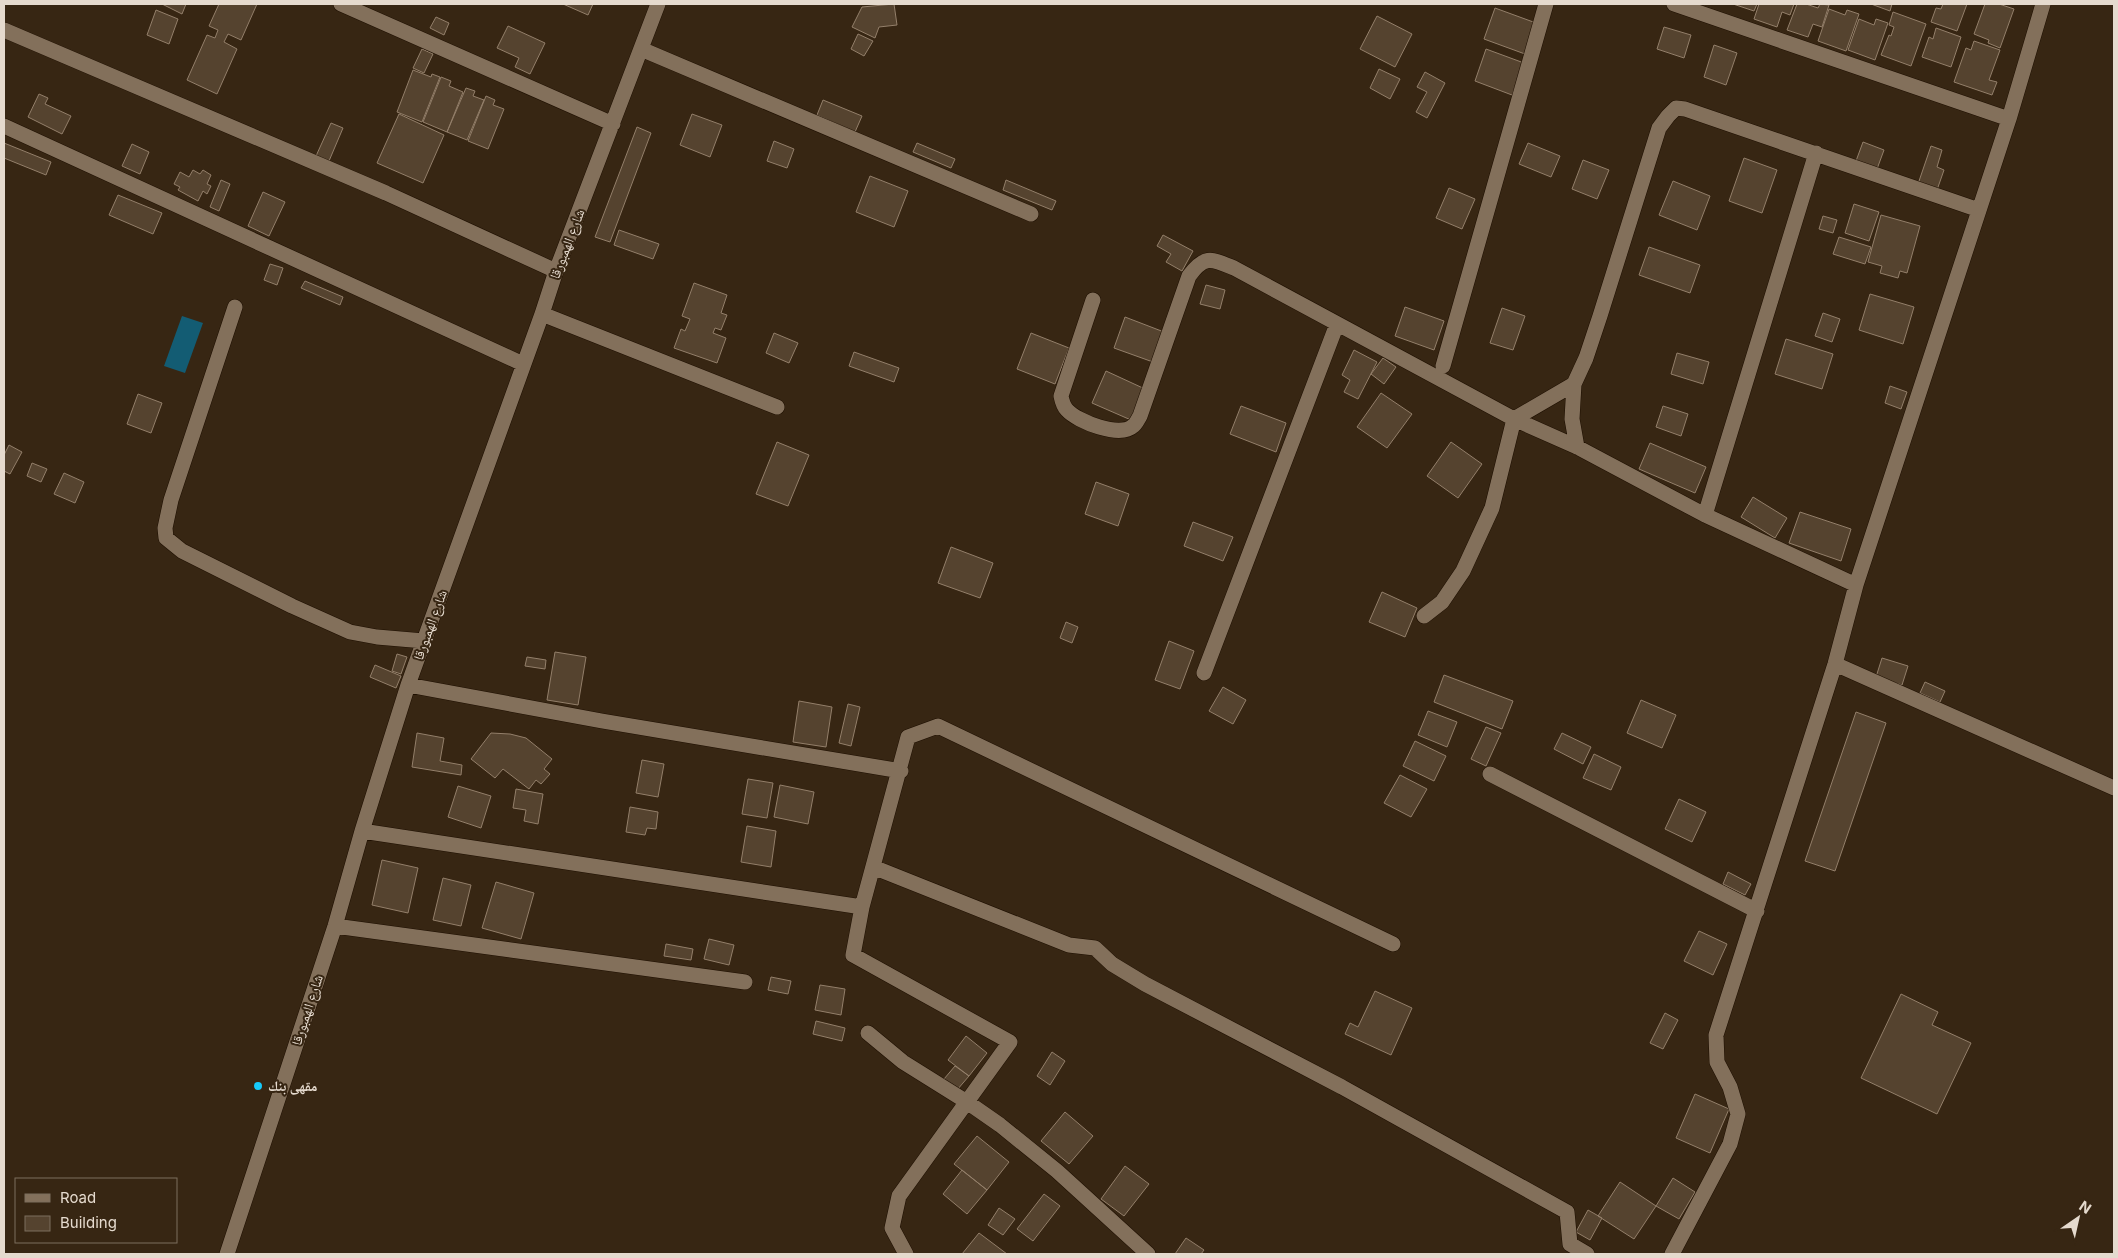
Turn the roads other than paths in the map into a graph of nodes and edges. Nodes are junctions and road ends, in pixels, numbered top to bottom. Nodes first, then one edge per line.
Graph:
1 (341, 4) edge
2 (658, 4) edge
3 (1546, 4) edge
4 (1674, 4) edge
5 (2043, 4) edge
6 (4, 30) edge
7 (641, 49) junction
8 (2009, 119) junction
9 (613, 124) junction
10 (4, 126) edge
11 (1816, 154) junction
12 (1978, 210) junction
13 (1031, 214) dead end
14 (556, 271) junction
15 (1093, 300) dead end
16 (235, 307) dead end
17 (542, 314) junction
18 (1337, 324) junction
19 (523, 364) junction
20 (1443, 366) dead end
21 (1574, 384) junction
22 (777, 407) dead end
23 (1514, 419) junction
24 (1577, 447) junction
25 (1705, 515) junction
26 (1856, 585) junction
27 (1424, 616) dead end
28 (424, 642) junction
29 (1835, 664) junction
30 (1204, 673) dead end
31 (408, 685) junction
32 (901, 771) junction
33 (1490, 774) dead end
34 (2114, 788) edge
35 (362, 831) junction
36 (873, 867) junction
37 (862, 907) junction
38 (1757, 911) junction
39 (334, 926) junction
40 (1393, 944) dead end
41 (745, 982) dead end
42 (868, 1033) dead end
43 (967, 1102) junction
44 (227, 1254) edge
45 (906, 1254) edge
46 (1148, 1254) edge
47 (1587, 1254) edge
48 (1672, 1254) edge

1 - 9 street
2 - 7 street, شارع الهمبورقا
3 - 20 street
4 - 8 street
5 - 8 street
6 - 14 street
7 - 9 street, شارع الهمبورقا
7 - 13 street
8 - 12 street
9 - 14 street, شارع الهمبورقا
10 - 19 street
11 - 12 street
11 - 21 street
11 - 25 street
12 - 26 street
14 - 17 street, شارع الهمبورقا
15 - 18 street
16 - 28 street
17 - 19 street, شارع الهمبورقا
17 - 22 street
18 - 23 street
18 - 30 street
19 - 28 street, شارع الهمبورقا
21 - 23 street
21 - 24 street
23 - 24 street
23 - 27 street
24 - 25 street
25 - 26 street
26 - 29 street
28 - 31 street, شارع الهمبورقا
29 - 34 street
29 - 38 street
31 - 32 street
31 - 35 street, شارع الهمبورقا
32 - 36 street
32 - 40 street
33 - 38 street
35 - 37 street
35 - 39 street, شارع الهمبورقا
36 - 37 street
36 - 47 street
37 - 43 street
38 - 48 street
39 - 41 street
39 - 44 street, شارع الهمبورقا
42 - 43 street
43 - 45 street
43 - 46 street

